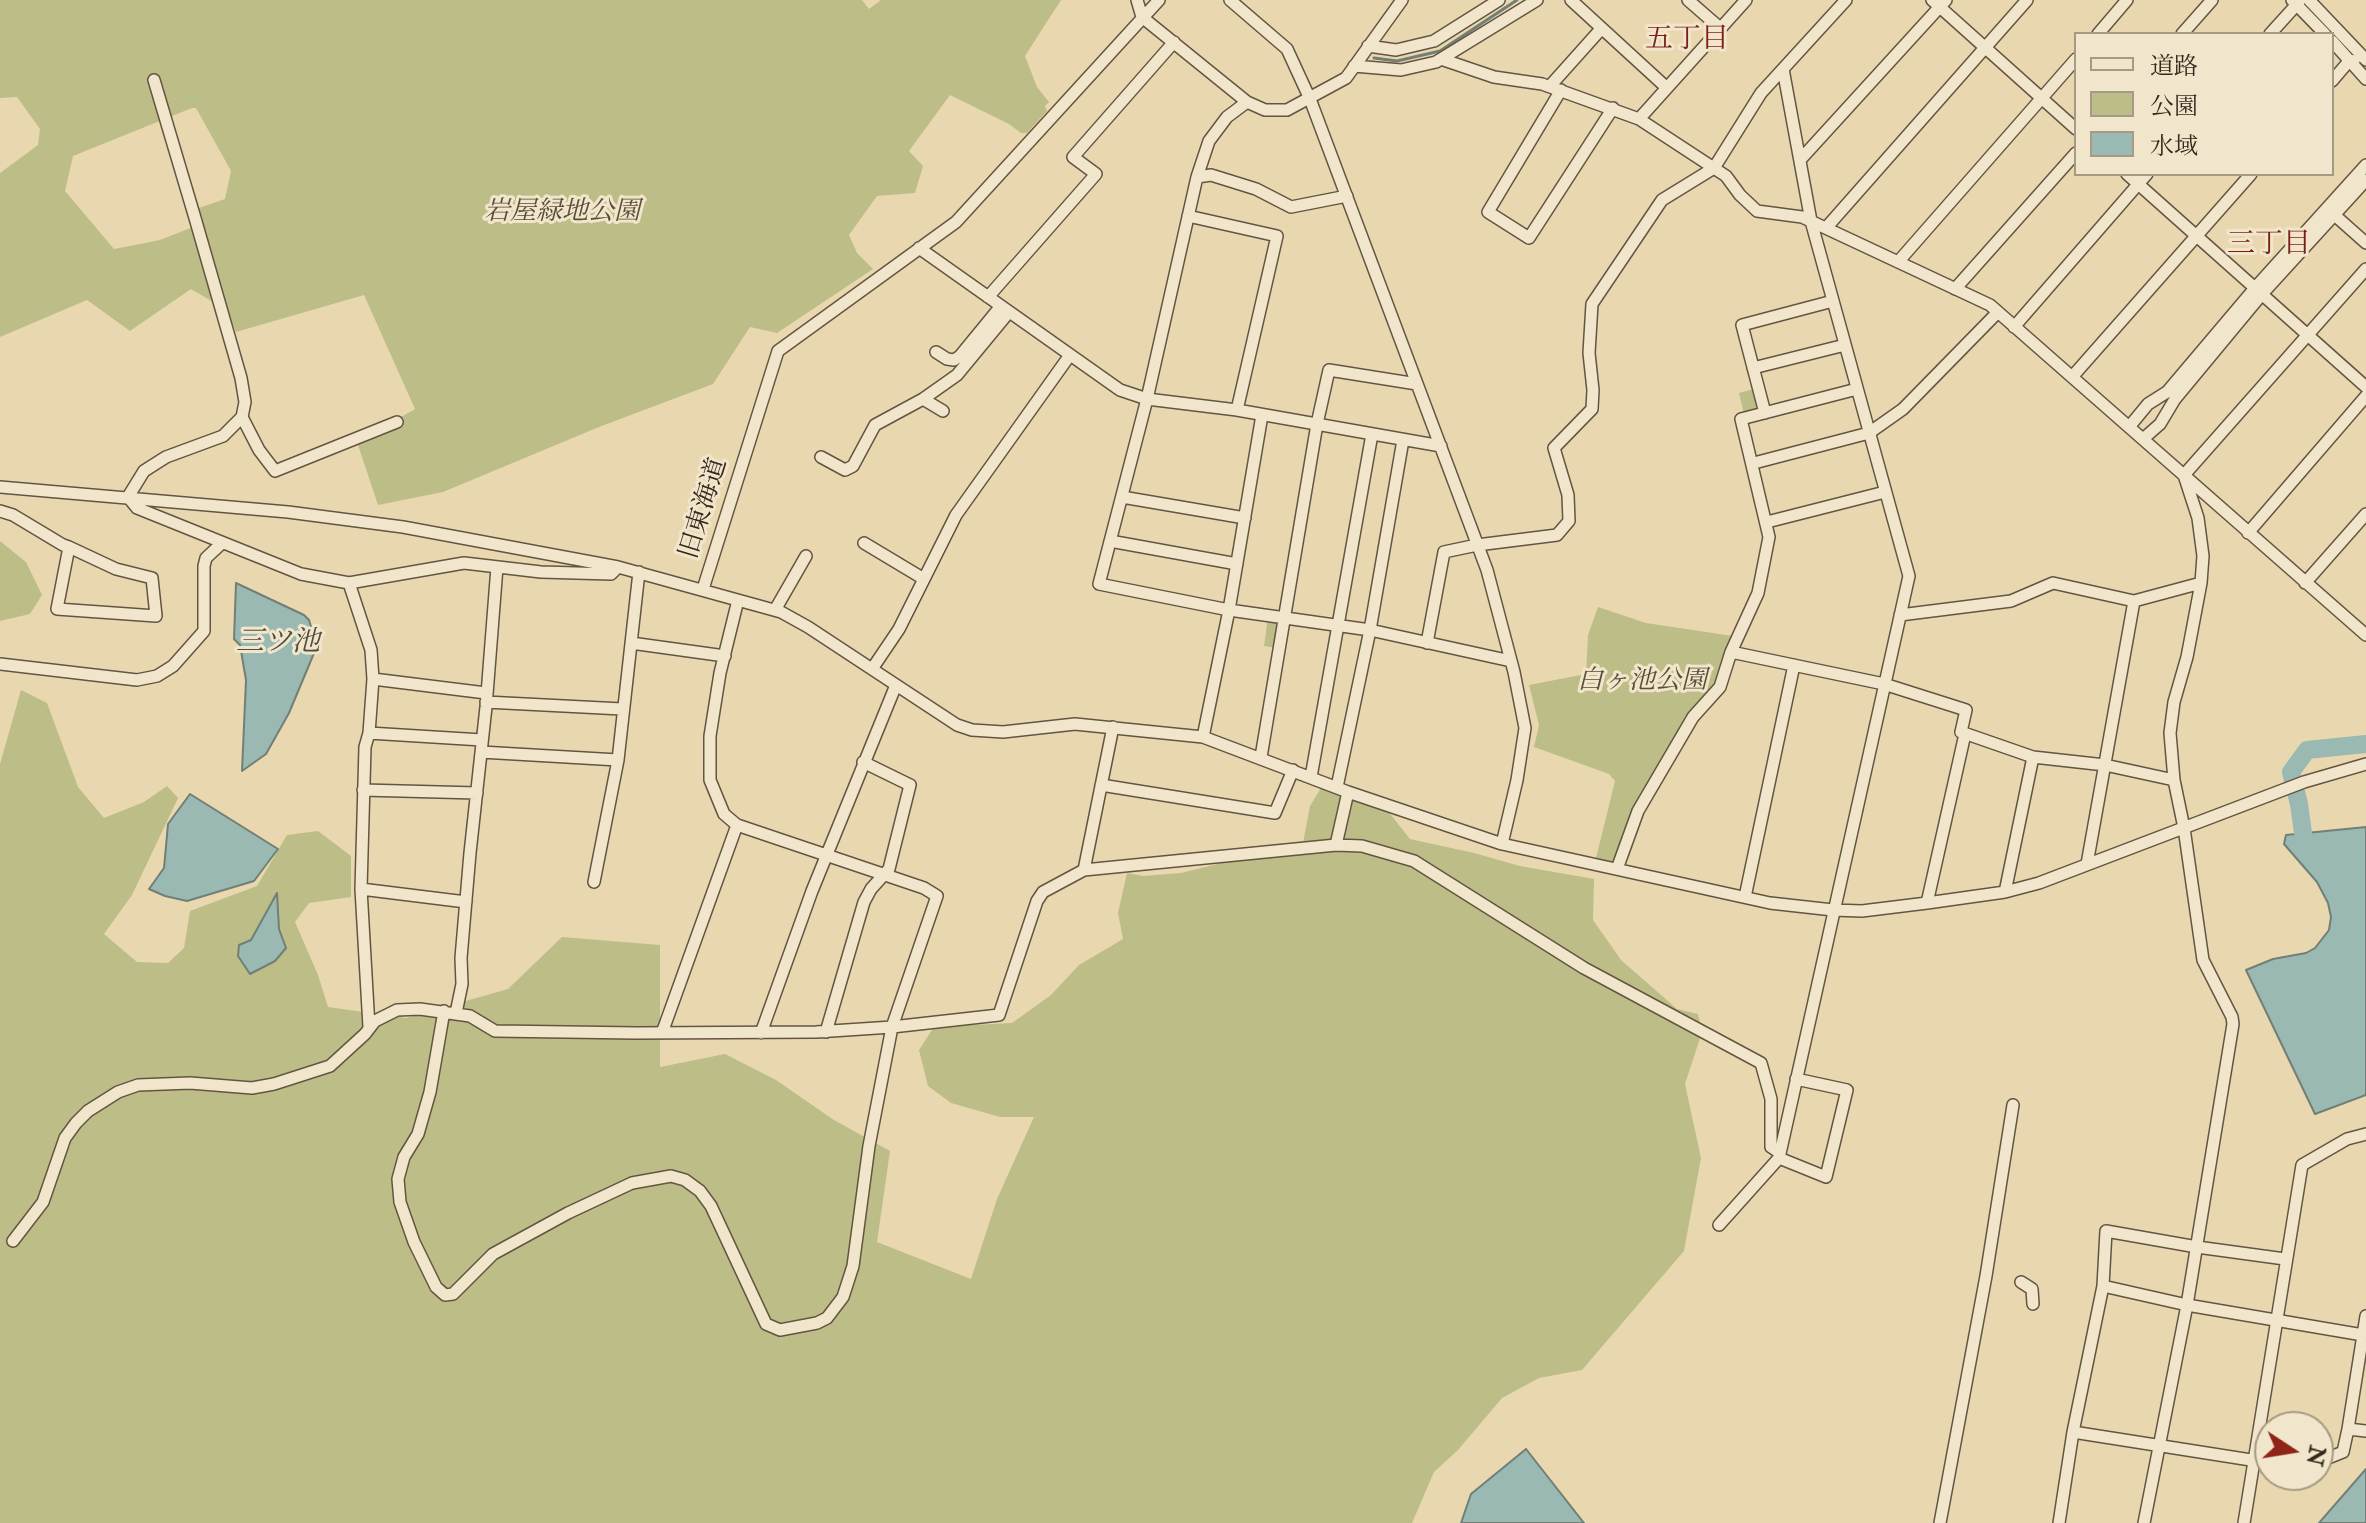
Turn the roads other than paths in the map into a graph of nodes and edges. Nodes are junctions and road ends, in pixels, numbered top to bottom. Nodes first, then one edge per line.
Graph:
1 (1137, 0) edge
2 (1159, 0) edge
3 (1230, 0) edge
4 (1402, 0) edge
5 (1499, 0) edge
6 (1537, 0) edge
7 (1571, 0) edge
8 (1688, 0) edge
9 (1746, 0) edge
10 (1846, 0) edge
11 (2027, 0) edge
12 (2127, 0) edge
13 (2212, 0) edge
14 (2309, 0) edge
15 (1939, 2) edge
16 (2296, 2) edge
17 (1142, 17) junction
18 (1720, 28) junction
19 (1601, 29) junction
20 (2100, 32) edge
21 (2184, 32) edge
22 (2272, 32) edge
23 (2323, 32) edge
24 (1174, 42) junction
25 (2334, 43) edge
26 (1368, 46) junction
27 (1985, 48) junction
28 (1441, 59) junction
29 (2350, 60) junction
30 (2074, 61) edge
31 (2366, 61) edge
32 (1354, 66) junction
33 (1783, 69) junction
34 (2334, 79) edge
35 (2366, 79) edge
36 (154, 80) dead end
37 (1555, 88) junction
38 (1667, 88) junction
39 (2042, 98) junction
40 (1310, 99) junction
41 (1247, 102) junction
42 (1613, 108) junction
43 (1639, 119) junction
44 (2074, 127) edge
45 (2074, 155) edge
46 (1800, 160) junction
47 (2366, 165) edge
48 (1714, 168) junction
49 (2129, 176) edge
50 (2145, 176) edge
51 (2249, 176) edge
52 (1197, 177) junction
53 (2366, 180) edge
54 (2138, 184) junction
55 (1347, 196) junction
56 (2331, 212) junction
57 (1188, 216) junction
58 (1811, 221) junction
59 (1826, 228) junction
60 (2197, 236) junction
61 (2366, 243) edge
62 (919, 248) junction
63 (1898, 262) junction
64 (2366, 269) edge
65 (1955, 289) junction
66 (2258, 291) junction
67 (988, 297) junction
68 (1833, 301) junction
69 (1005, 309) junction
70 (1998, 312) junction
71 (2014, 327) junction
72 (2309, 336) junction
73 (1845, 345) junction
74 (936, 352) dead end
75 (1070, 355) junction
76 (1753, 368) junction
77 (2072, 377) junction
78 (1417, 384) junction
79 (2366, 387) edge
80 (1857, 389) junction
81 (2366, 396) edge
82 (923, 399) junction
83 (1147, 399) junction
84 (1237, 410) junction
85 (943, 411) dead end
86 (1765, 413) junction
87 (1262, 415) junction
88 (242, 417) junction
89 (397, 422) dead end
90 (1317, 424) junction
91 (2129, 427) junction
92 (1869, 433) junction
93 (1372, 434) junction
94 (2143, 439) junction
95 (1403, 440) junction
96 (1441, 446) junction
97 (821, 457) dead end
98 (1754, 463) junction
99 (2184, 475) junction
100 (0, 487) edge
101 (1885, 492) junction
102 (128, 497) junction
103 (1122, 497) junction
104 (0, 511) edge
105 (2366, 514) edge
106 (1245, 518) junction
107 (1767, 522) junction
108 (2248, 533) junction
109 (1110, 541) junction
110 (864, 543) dead end
111 (221, 544) junction
112 (1477, 545) junction
113 (69, 547) junction
114 (806, 556) dead end
115 (1237, 564) junction
116 (497, 567) junction
117 (618, 567) junction
118 (639, 572) junction
119 (924, 579) junction
120 (349, 583) junction
121 (2201, 583) junction
122 (2305, 583) junction
123 (703, 589) junction
124 (738, 600) junction
125 (2134, 601) junction
126 (775, 610) junction
127 (1229, 610) junction
128 (1900, 615) junction
129 (1284, 618) junction
130 (1339, 626) junction
131 (1370, 630) junction
132 (2366, 635) edge
133 (631, 643) junction
134 (1427, 643) junction
135 (1731, 652) junction
136 (725, 656) junction
137 (1511, 661) junction
138 (0, 664) edge
139 (1794, 665) junction
140 (872, 669) junction
141 (373, 679) junction
142 (1884, 684) junction
143 (896, 685) junction
144 (486, 698) junction
145 (622, 709) junction
146 (1113, 727) junction
147 (369, 733) junction
148 (1965, 734) junction
149 (1203, 737) junction
150 (482, 746) junction
151 (1261, 757) junction
152 (2033, 757) junction
153 (618, 760) junction
154 (863, 762) junction
155 (2366, 764) edge
156 (2105, 765) junction
157 (1293, 770) junction
158 (1311, 777) junction
159 (2174, 780) junction
160 (1101, 785) junction
161 (363, 790) junction
162 (1343, 790) junction
163 (477, 793) junction
164 (737, 825) junction
165 (2184, 828) junction
166 (1502, 844) junction
167 (1336, 845) junction
168 (826, 854) junction
169 (2087, 864) junction
170 (1617, 869) junction
171 (1084, 870) junction
172 (885, 874) junction
173 (594, 882) dead end
174 (361, 889) junction
175 (2005, 892) junction
176 (1745, 897) junction
177 (466, 902) junction
178 (1927, 903) junction
179 (1833, 910) junction
180 (450, 1012) junction
181 (369, 1027) junction
182 (892, 1027) junction
183 (826, 1032) junction
184 (662, 1033) junction
185 (761, 1033) junction
186 (1796, 1079) junction
187 (2013, 1105) dead end
188 (2366, 1134) edge
189 (1779, 1156) junction
190 (1719, 1225) dead end
191 (13, 1241) dead end
192 (2197, 1247) junction
193 (2285, 1259) junction
194 (2021, 1282) dead end
195 (2103, 1286) junction
196 (2033, 1304) dead end
197 (2187, 1305) junction
198 (2366, 1316) edge
199 (2275, 1319) junction
200 (2363, 1335) junction
201 (2348, 1429) junction
202 (2366, 1431) edge
203 (2073, 1432) junction
204 (2160, 1445) junction
205 (2334, 1456) edge
206 (2253, 1460) junction
207 (1940, 1523) edge
208 (2059, 1523) edge
209 (2144, 1523) edge
210 (2244, 1523) edge

1 - 17 street
2 - 17 street, 旧東海道
3 - 40 street
4 - 26 street
5 - 26 street
6 - 28 street
7 - 19 street
8 - 18 street
9 - 18 street
10 - 33 street
11 - 27 street
12 - 20 street
13 - 21 street
14 - 31 street
15 - 27 street
15 - 46 street
16 - 22 street
16 - 23 street
17 - 24 street
17 - 62 street, 旧東海道
18 - 38 street
19 - 37 street
19 - 38 street
24 - 41 street
24 - 67 street
25 - 29 street
26 - 32 street
27 - 39 street
27 - 59 street
28 - 32 street
28 - 37 street
29 - 31 street
29 - 34 street
29 - 35 street
30 - 39 street
32 - 40 street
33 - 46 street
33 - 48 street
36 - 88 street
37 - 42 street
37 - 42 street
38 - 43 street
39 - 44 street
39 - 63 street
40 - 41 street
40 - 55 street
41 - 52 street
42 - 43 street
43 - 48 street
45 - 65 street
46 - 58 street
47 - 56 street
48 - 58 street
48 - 112 street
49 - 54 street
50 - 54 street
51 - 60 street
52 - 55 street
52 - 57 street
53 - 56 street
54 - 60 street
54 - 71 street
55 - 78 street
56 - 61 street
56 - 66 street
57 - 83 street
57 - 84 street
58 - 59 street
58 - 68 street
59 - 63 street
60 - 66 street
60 - 77 street
62 - 67 street
62 - 123 street, 旧東海道
63 - 65 street
64 - 72 street
65 - 70 street
66 - 72 street
66 - 91 street
66 - 94 street
67 - 69 street
68 - 73 street
68 - 76 street
69 - 74 street
69 - 75 street
69 - 82 street
70 - 71 street
70 - 92 street
71 - 77 street
72 - 79 street
72 - 99 street
73 - 76 street
73 - 80 street
75 - 83 street
75 - 119 street
76 - 86 street
77 - 91 street
78 - 90 street
78 - 96 street
80 - 86 street
80 - 92 street
81 - 108 street
82 - 85 street
82 - 97 street
83 - 84 street
83 - 103 street
84 - 87 street
86 - 98 street
87 - 90 street
87 - 106 street
88 - 89 street
88 - 102 street
90 - 93 street
90 - 129 street
91 - 94 street
92 - 98 street
92 - 101 street
93 - 95 street
93 - 130 street
94 - 99 street
95 - 96 street
95 - 131 street
96 - 112 street
98 - 107 street
99 - 108 street
99 - 121 street
100 - 102 street, 旧東海道
101 - 107 street
101 - 128 street
102 - 111 street
102 - 117 street, 旧東海道
103 - 106 street
103 - 109 street
104 - 113 street
105 - 122 street
106 - 115 street
107 - 135 street
108 - 122 street
109 - 115 street
109 - 127 street
110 - 119 street
111 - 120 street
111 - 138 street
112 - 134 street
112 - 137 street
113 - 113 street
114 - 126 street
115 - 127 street
116 - 117 street
116 - 120 street
116 - 144 street
117 - 118 street, 旧東海道
118 - 123 street, 旧東海道
118 - 133 street
119 - 140 street
120 - 141 street
121 - 125 street
121 - 159 street
122 - 132 street
123 - 124 street
124 - 126 street
124 - 136 street
125 - 128 street
125 - 156 street
126 - 140 street
127 - 129 street
127 - 149 street
128 - 142 street
129 - 130 street
129 - 151 street
130 - 131 street
130 - 158 street
131 - 134 street
131 - 162 street
133 - 136 street
133 - 145 street
134 - 137 street
135 - 139 street
135 - 170 street
136 - 164 street
137 - 166 street
139 - 142 street
139 - 176 street
140 - 143 street
141 - 144 street
141 - 147 street
142 - 148 street
142 - 179 street
143 - 146 street
143 - 154 street
144 - 145 street
144 - 150 street
145 - 153 street
146 - 149 street
146 - 160 street
147 - 150 street
147 - 161 street
148 - 152 street
148 - 178 street
149 - 151 street
150 - 153 street
150 - 163 street
151 - 157 street
152 - 156 street
152 - 175 street
153 - 173 street
154 - 168 street
154 - 172 street
155 - 165 street
156 - 159 street
156 - 169 street
157 - 158 street
157 - 160 street
158 - 162 street
159 - 165 street
160 - 171 street
161 - 163 street
161 - 174 street
162 - 166 street
162 - 167 street
163 - 177 street
164 - 168 street
164 - 184 street
165 - 169 street
165 - 192 street
166 - 170 street
167 - 171 street
167 - 189 street
168 - 172 street
168 - 185 street
169 - 175 street
170 - 176 street
171 - 182 street
172 - 182 street
172 - 183 street
174 - 177 street
174 - 181 street
175 - 178 street
176 - 179 street
177 - 180 street
178 - 179 street
179 - 186 street
180 - 181 street
180 - 182 street
180 - 184 street
181 - 191 street
182 - 183 street
183 - 185 street
184 - 185 street
186 - 189 street
186 - 189 street
187 - 207 street
188 - 193 street
189 - 190 street
192 - 193 street
192 - 195 street
192 - 197 street
193 - 199 street
194 - 196 street
195 - 197 street
195 - 203 street
197 - 199 street
197 - 204 street
198 - 200 street
199 - 200 street
199 - 206 street
200 - 201 street
201 - 202 street
201 - 205 street
203 - 204 street
203 - 208 street
204 - 206 street
204 - 209 street
206 - 210 street

